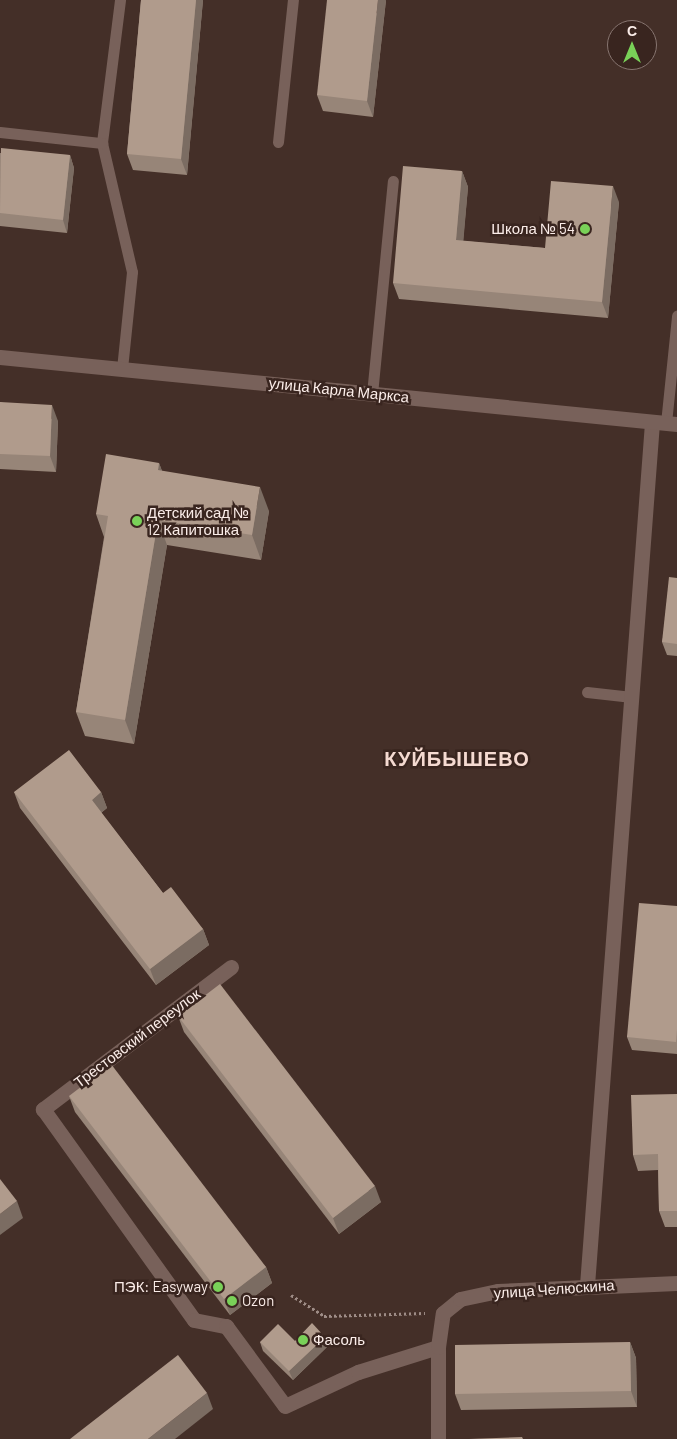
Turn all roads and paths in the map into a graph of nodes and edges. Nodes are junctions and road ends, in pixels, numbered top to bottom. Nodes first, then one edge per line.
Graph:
1 (120, 0) edge
2 (293, 0) edge
3 (0, 132) edge
4 (278, 142) dead end
5 (102, 143) junction
6 (393, 181) dead end
7 (677, 316) edge
8 (0, 357) edge
9 (122, 368) junction
10 (372, 394) junction
11 (665, 423) edge
12 (587, 692) dead end
13 (632, 697) junction
14 (231, 967) dead end
15 (677, 1283) edge
16 (587, 1285) junction
17 (291, 1295) dead end
18 (443, 1313) junction
19 (438, 1347) junction
20 (438, 1439) edge

1 - 5 lane
2 - 4 lane
3 - 5 lane
5 - 9 lane
6 - 10 lane
7 - 11 lane
8 - 9 street, улица Карла Маркса
9 - 10 street, улица Карла Маркса
10 - 11 street, улица Карла Маркса
11 - 13 street
12 - 13 lane
13 - 16 street
14 - 19 street, Трестовский переулок
15 - 16 street, улица Челюскина
16 - 18 street, улица Челюскина
17 - 18 path
18 - 19 street
19 - 20 street

